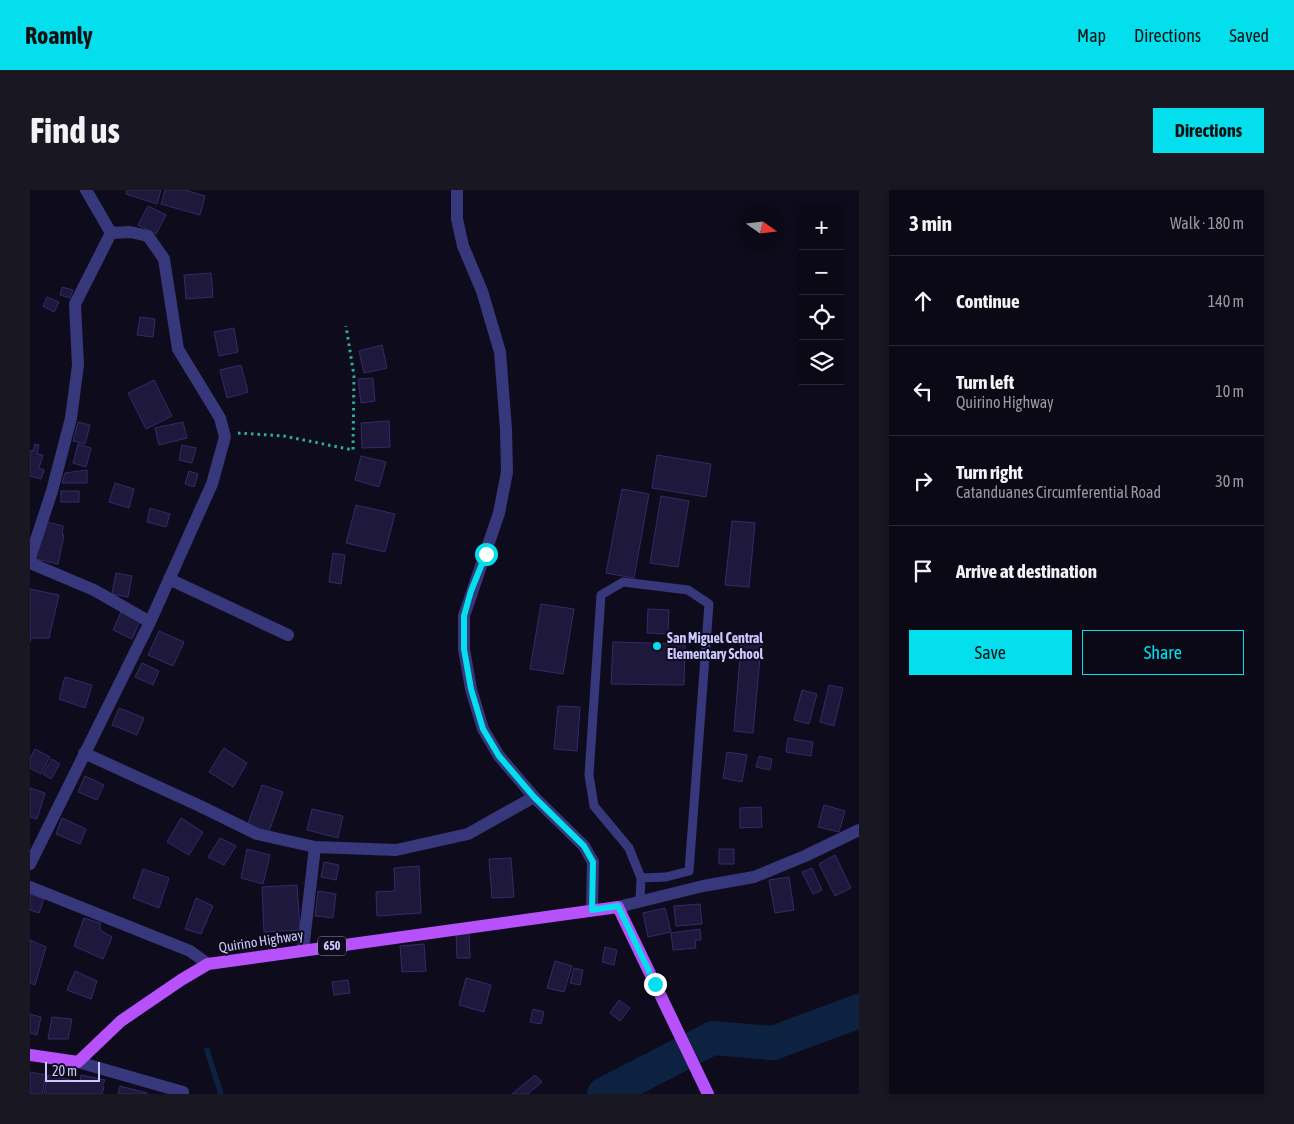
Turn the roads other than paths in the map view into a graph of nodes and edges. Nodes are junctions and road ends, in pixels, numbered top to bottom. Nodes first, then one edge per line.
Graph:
1 (86, 190) edge
2 (457, 190) edge
3 (110, 233) junction
4 (30, 558) edge
5 (30, 563) edge
6 (169, 579) junction
7 (150, 622) junction
8 (288, 635) dead end
9 (84, 753) junction
10 (534, 797) junction
11 (859, 830) edge
12 (315, 847) junction
13 (30, 864) edge
14 (641, 878) junction
15 (30, 888) edge
16 (640, 900) junction
17 (618, 906) junction
18 (592, 910) junction
19 (303, 950) junction
20 (208, 964) junction
21 (30, 1055) edge
22 (78, 1062) junction
23 (183, 1092) dead end
24 (708, 1094) edge

1 - 3 street
2 - 10 street
3 - 4 street
3 - 6 street
5 - 7 street
6 - 7 street
6 - 8 street
7 - 9 street
9 - 12 street
9 - 13 street
10 - 12 street
10 - 18 street
11 - 16 street
12 - 19 street
14 - 14 lane
14 - 16 lane
15 - 20 street
16 - 17 street
17 - 18 main road, Quirino Highway / 650
17 - 24 main road
18 - 19 main road, Quirino Highway / 650
19 - 20 main road, Quirino Highway / 650
20 - 22 main road, Quirino Highway / 650
21 - 22 main road
22 - 23 street

